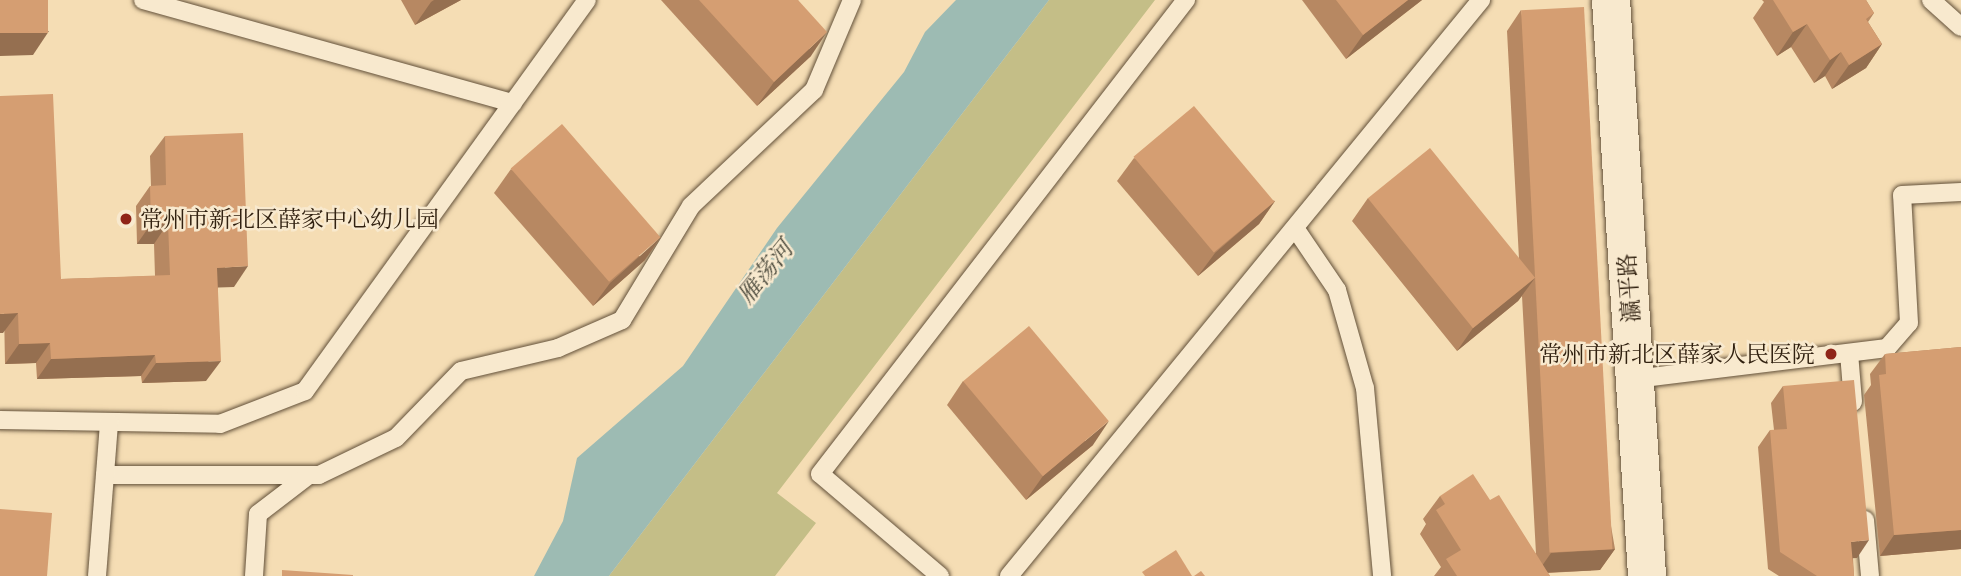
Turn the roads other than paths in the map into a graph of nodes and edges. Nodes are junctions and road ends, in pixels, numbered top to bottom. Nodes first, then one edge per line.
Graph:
1 (143, 0) edge
2 (587, 0) edge
3 (852, 0) edge
4 (1186, 0) edge
5 (1481, 0) edge
6 (1611, 0) edge
7 (1931, 0) edge
8 (1961, 27) edge
9 (513, 103) junction
10 (1961, 192) edge
11 (1295, 228) junction
12 (1849, 353) junction
13 (1635, 379) junction
14 (0, 420) edge
15 (109, 422) junction
16 (1855, 423) edge
17 (105, 475) junction
18 (309, 475) junction
19 (1863, 506) edge
20 (97, 576) edge
21 (254, 576) edge
22 (940, 576) edge
23 (1009, 576) edge
24 (1382, 576) edge
25 (1647, 576) edge
26 (1870, 576) edge

1 - 9 lane
2 - 9 lane
3 - 18 lane
4 - 22 lane
5 - 11 lane
6 - 13 street, 瀛平路
7 - 8 lane
9 - 15 lane
10 - 12 lane
11 - 23 lane
11 - 24 lane
12 - 13 lane
12 - 16 lane
13 - 25 street, 瀛平路
14 - 15 lane
15 - 17 lane
17 - 18 lane
17 - 20 lane
18 - 21 lane
19 - 26 lane

